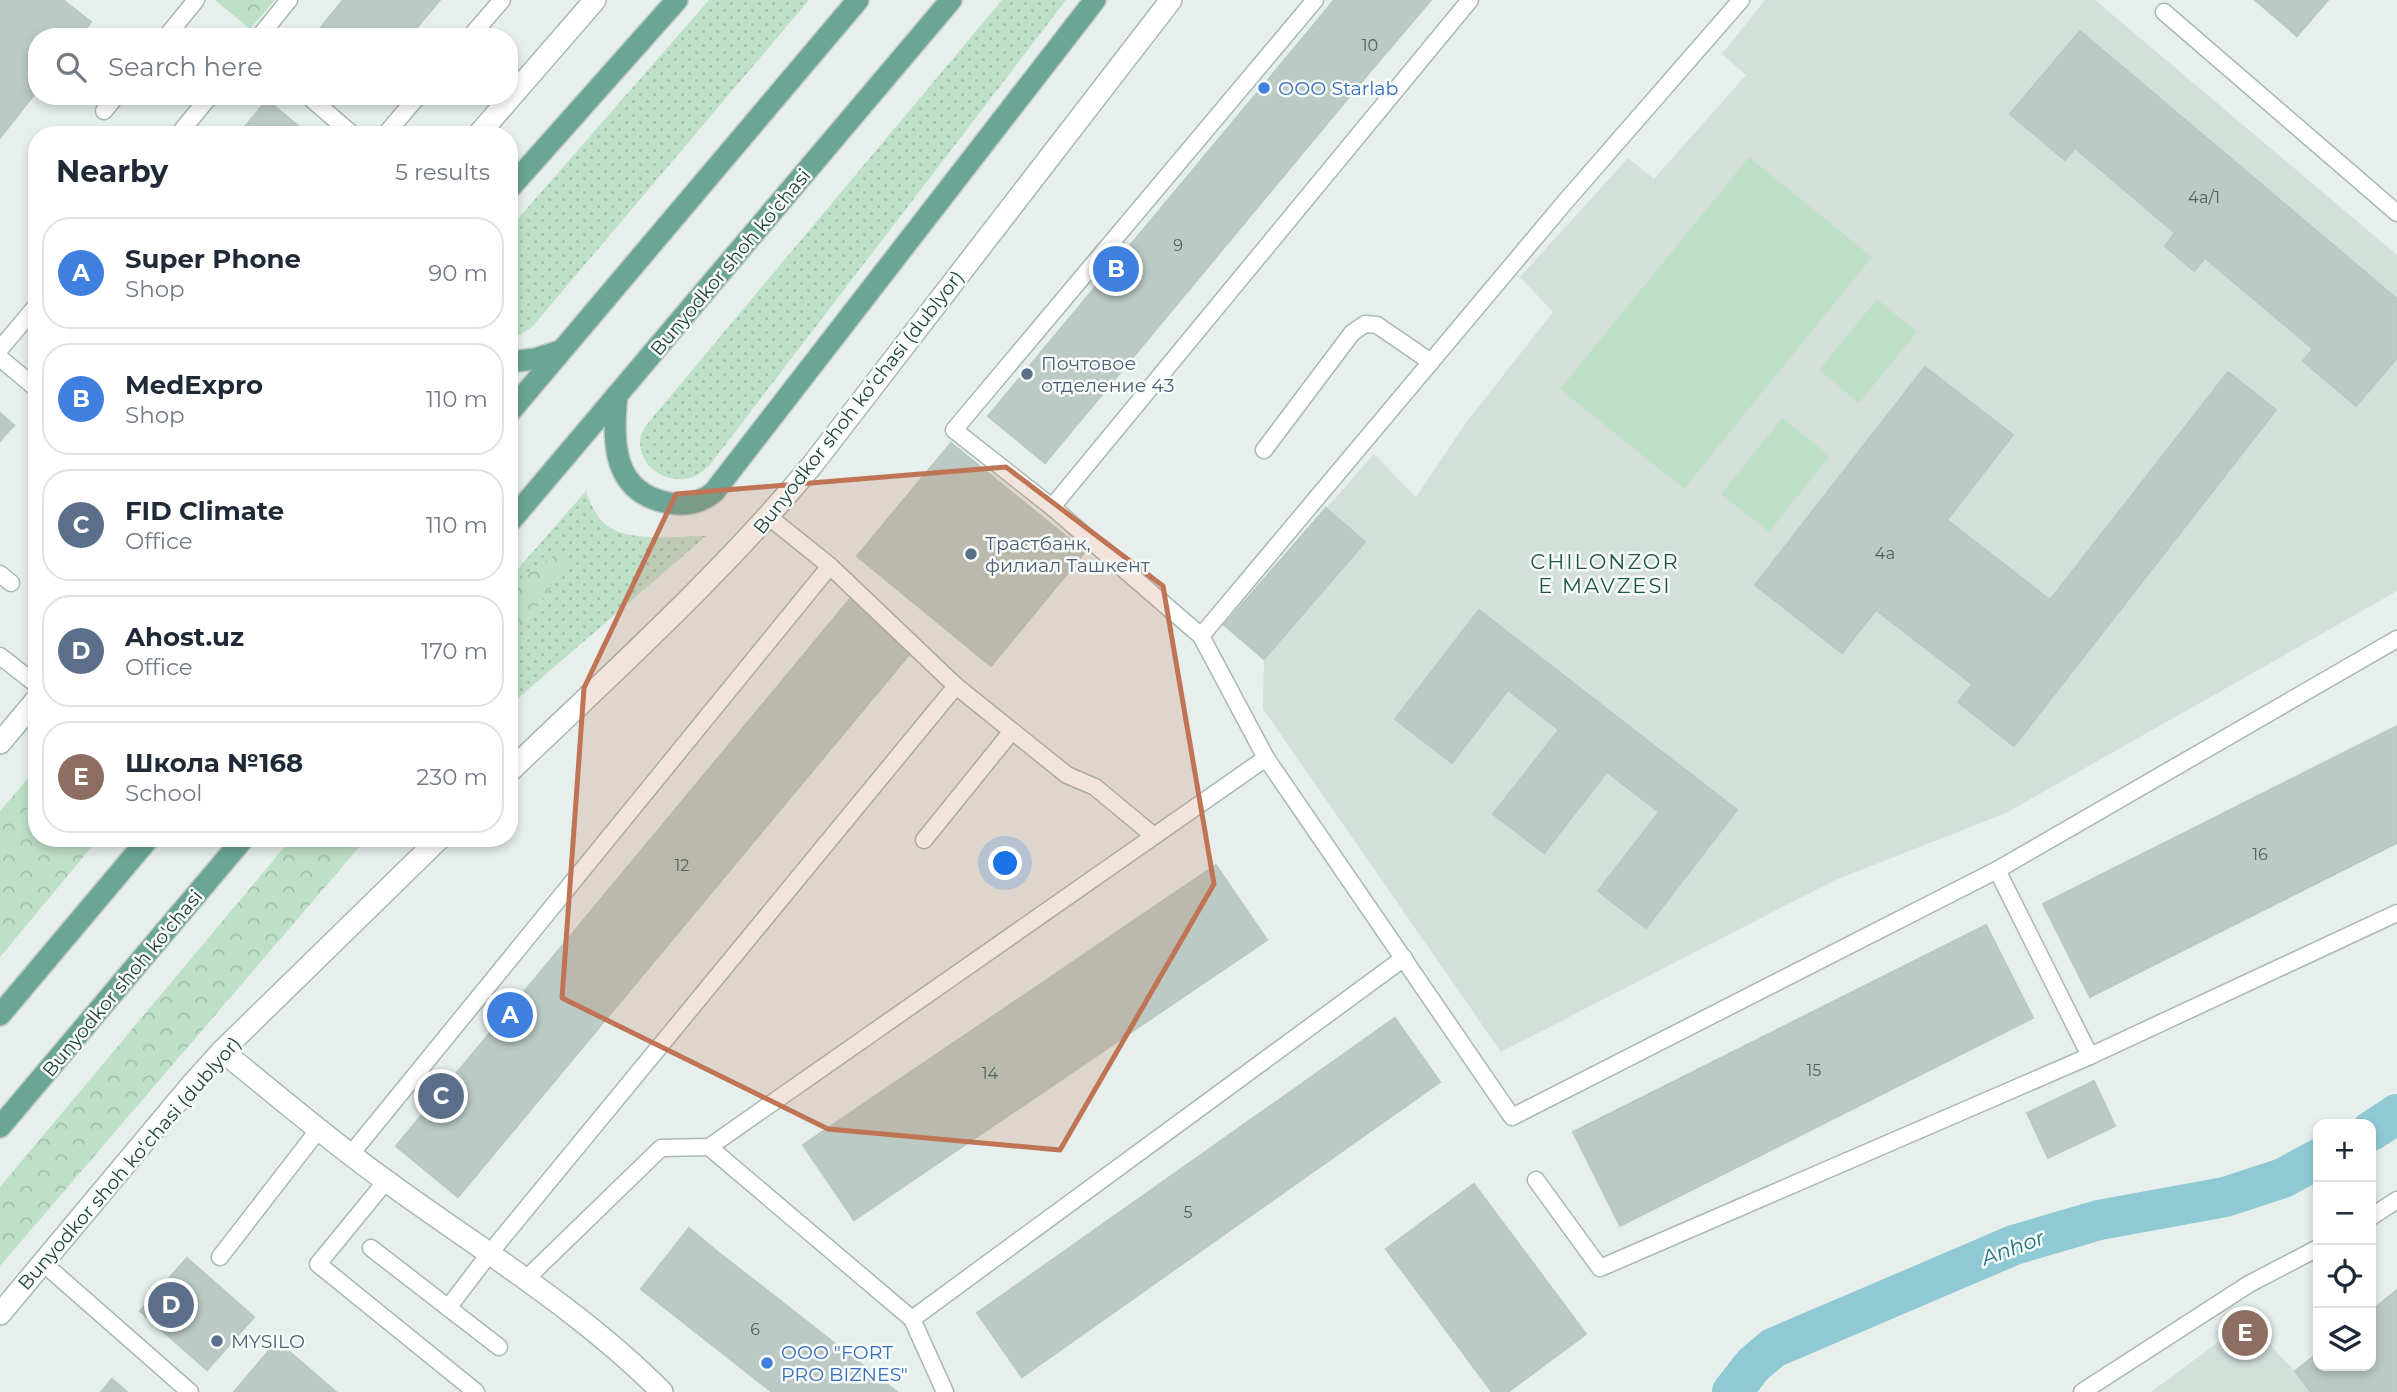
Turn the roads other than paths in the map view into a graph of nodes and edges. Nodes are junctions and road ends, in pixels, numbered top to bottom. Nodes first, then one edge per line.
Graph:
1 (196, 0) edge
2 (289, 0) edge
3 (502, 0) edge
4 (595, 0) edge
5 (677, 0) edge
6 (858, 0) edge
7 (951, 0) edge
8 (1095, 0) edge
9 (1171, 0) edge
10 (1315, 0) edge
11 (1470, 0) edge
12 (1741, 0) edge
13 (2164, 12) dead end
14 (173, 28) edge
15 (266, 28) edge
16 (478, 28) edge
17 (518, 89) edge
18 (109, 105) edge
19 (203, 105) edge
20 (318, 105) edge
21 (410, 105) edge
22 (504, 105) edge
23 (104, 111) dead end
24 (185, 126) edge
25 (343, 126) edge
26 (393, 126) edge
27 (486, 126) edge
28 (518, 179) edge
29 (2396, 211) edge
30 (28, 316) edge
31 (0, 349) edge
32 (562, 351) junction
33 (0, 358) edge
34 (518, 361) edge
35 (1431, 362) junction
36 (28, 381) edge
37 (617, 395) junction
38 (518, 402) edge
39 (1264, 450) dead end
40 (1052, 507) junction
41 (518, 512) edge
42 (769, 517) junction
43 (830, 566) junction
44 (1201, 636) junction
45 (2397, 639) edge
46 (0, 656) edge
47 (28, 678) edge
48 (956, 686) junction
49 (28, 710) edge
50 (1012, 731) junction
51 (0, 743) edge
52 (1266, 758) junction
53 (518, 763) edge
54 (1154, 836) junction
55 (924, 840) dead end
56 (141, 847) edge
57 (236, 847) edge
58 (431, 847) edge
59 (1997, 870) junction
60 (2397, 913) edge
61 (1404, 958) junction
62 (0, 1015) edge
63 (222, 1051) junction
64 (2090, 1056) junction
65 (0, 1127) edge
66 (319, 1129) junction
67 (709, 1147) junction
68 (351, 1154) junction
69 (1536, 1180) dead end
70 (386, 1181) junction
71 (2397, 1199) edge
72 (2376, 1214) edge
73 (371, 1248) dead end
74 (2313, 1251) edge
75 (489, 1254) junction
76 (220, 1257) dead end
77 (43, 1263) junction
78 (526, 1279) junction
79 (448, 1308) junction
80 (0, 1314) edge
81 (912, 1319) junction
82 (499, 1347) dead end
83 (190, 1392) edge
84 (476, 1392) edge
85 (662, 1392) edge
86 (945, 1392) edge
87 (2082, 1392) edge

1 - 14 lane
2 - 15 lane
3 - 16 lane
4 - 17 street
5 - 28 main road
6 - 32 main road
7 - 37 main road, Bunyodkor shoh ko'chasi
8 - 37 main road
9 - 42 street, Bunyodkor shoh koʻchasi (dublyor)
10 - 40 lane
11 - 40 lane
12 - 35 lane
13 - 29 lane
18 - 23 lane
19 - 24 lane
20 - 25 lane
21 - 26 lane
22 - 27 street
30 - 31 lane
32 - 34 main road
32 - 38 main road
33 - 36 lane
35 - 39 lane
35 - 44 lane
37 - 41 main road, Bunyodkor shoh ko'chasi
40 - 44 lane
42 - 43 lane
42 - 53 street, Bunyodkor shoh koʻchasi (dublyor)
43 - 48 lane
43 - 68 lane
44 - 52 lane
45 - 59 lane
46 - 47 lane
48 - 50 lane
48 - 75 lane
49 - 51 street
50 - 54 lane
50 - 55 lane
52 - 54 lane
52 - 61 lane
54 - 67 lane
56 - 62 main road
57 - 65 main road, Bunyodkor shoh ko'chasi
58 - 63 street, Bunyodkor shoh koʻchasi (dublyor)
59 - 61 lane
59 - 64 lane
60 - 64 lane
61 - 81 lane
63 - 66 street
63 - 77 street, Bunyodkor shoh koʻchasi (dublyor)
64 - 69 lane
66 - 68 street
66 - 76 lane
67 - 78 lane
67 - 81 lane
68 - 70 street
70 - 75 street
70 - 84 lane
71 - 72 lane
73 - 79 lane
74 - 87 lane
75 - 78 street
75 - 79 lane
77 - 80 street, Bunyodkor shoh koʻchasi (dublyor)
77 - 83 lane
78 - 85 street
79 - 82 lane
81 - 86 lane

